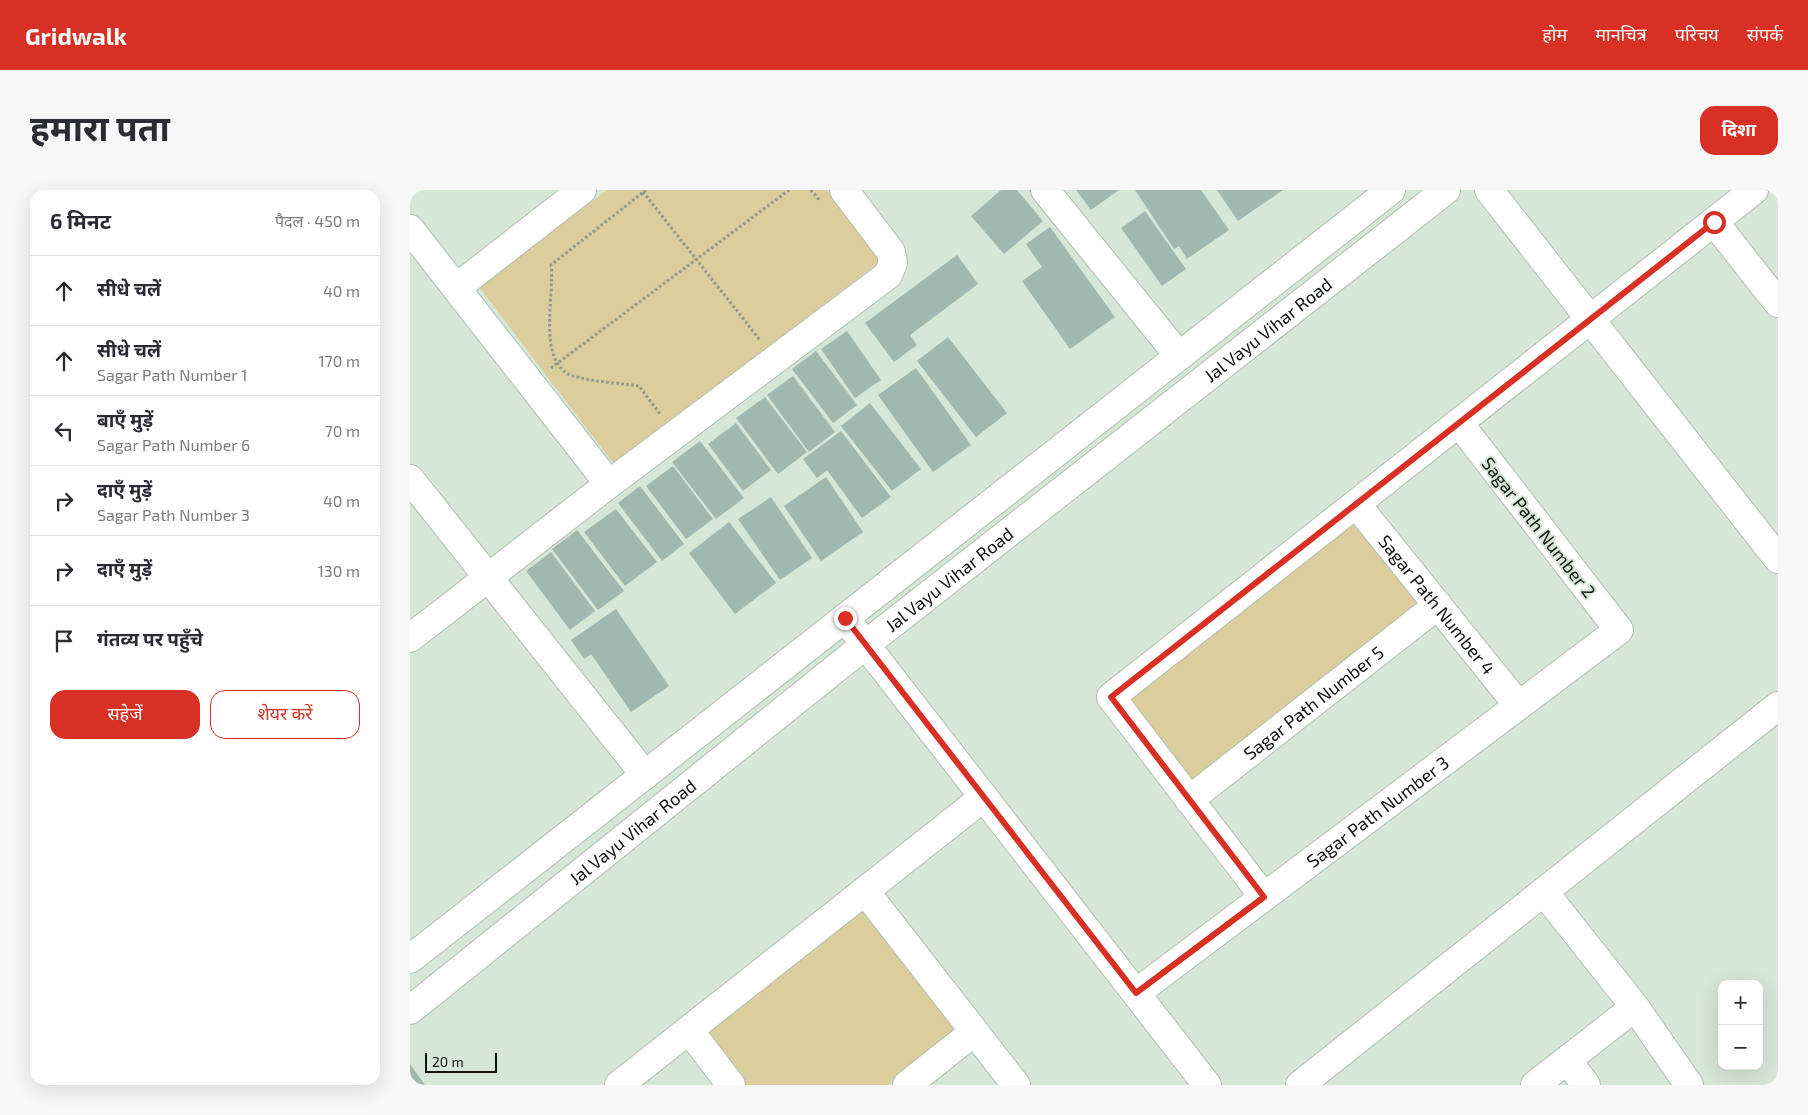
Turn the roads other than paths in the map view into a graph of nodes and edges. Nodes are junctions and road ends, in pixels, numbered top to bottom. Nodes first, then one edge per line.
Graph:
1 (582, 190) edge
2 (1044, 190) edge
3 (1391, 190) edge
4 (1446, 190) edge
5 (1488, 190) edge
6 (1754, 190) edge
7 (833, 198) edge
8 (1714, 222) junction
9 (410, 229) edge
10 (456, 288) junction
11 (1778, 303) edge
12 (1590, 320) junction
13 (1179, 356) junction
14 (1459, 423) junction
15 (410, 479) edge
16 (609, 484) junction
17 (1356, 504) junction
18 (1778, 559) edge
19 (488, 578) junction
20 (1438, 605) junction
21 (845, 618) junction
22 (1619, 630) joint
23 (410, 638) edge
24 (866, 645) junction
25 (1518, 705) junction
26 (1778, 706) edge
27 (645, 775) junction
28 (984, 797) junction
29 (1190, 800) junction
30 (865, 891) junction
31 (1544, 892) junction
32 (1264, 897) junction
33 (410, 959) edge
34 (1136, 993) junction
35 (1634, 1007) junction
36 (410, 1010) edge
37 (688, 1030) junction
38 (974, 1032) junction
39 (1567, 1060) junction
40 (618, 1085) edge
41 (731, 1085) edge
42 (907, 1085) edge
43 (1016, 1085) edge
44 (1207, 1085) edge
45 (1300, 1085) edge
46 (1534, 1085) edge
47 (1586, 1085) edge
48 (1689, 1085) edge

1 - 10 street
2 - 13 street
3 - 13 street, Jal Vayu Vihar Road
4 - 24 street, Jal Vayu Vihar Road
5 - 12 street
6 - 8 street
7 - 16 street
8 - 11 street
8 - 12 street
9 - 10 street
10 - 16 street
12 - 14 street
12 - 18 street
13 - 21 street, Jal Vayu Vihar Road
14 - 17 street
14 - 22 street, Sagar Path Number 2
15 - 19 street
16 - 19 street
17 - 20 street, Sagar Path Number 4
17 - 29 street
19 - 23 street
19 - 27 street
20 - 25 street, Sagar Path Number 4
20 - 29 street, Sagar Path Number 5
21 - 24 street
21 - 27 street, Jal Vayu Vihar Road
22 - 25 street, Sagar Path Number 3
24 - 28 street
24 - 36 street, Jal Vayu Vihar Road
25 - 32 street, Sagar Path Number 3
26 - 31 street
27 - 33 street, Jal Vayu Vihar Road
28 - 30 street
28 - 34 street
29 - 32 street
30 - 37 street
30 - 38 street
31 - 35 street
31 - 45 street
32 - 34 street, Sagar Path Number 3
34 - 44 street
35 - 39 street
35 - 48 street
37 - 40 street
37 - 41 street
38 - 42 street
38 - 43 street
39 - 46 street
39 - 47 street

